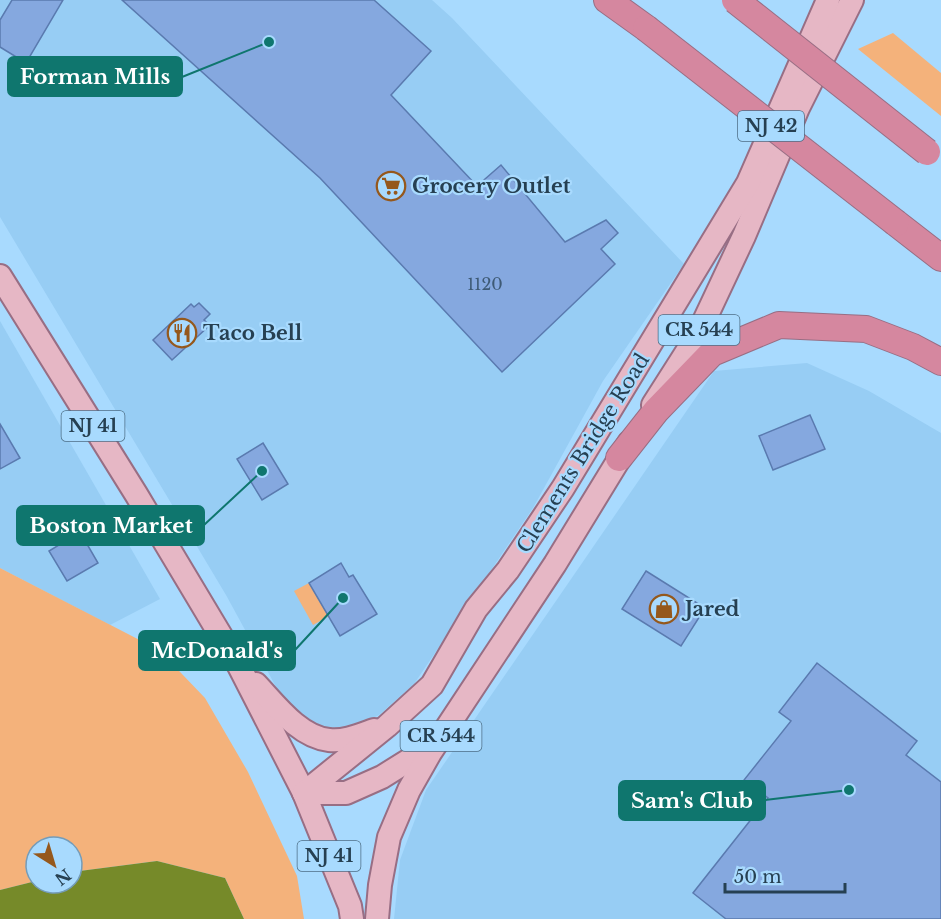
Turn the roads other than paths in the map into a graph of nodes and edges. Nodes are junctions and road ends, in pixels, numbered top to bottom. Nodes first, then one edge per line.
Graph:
1 (607, 0) edge
2 (735, 0) edge
3 (828, 0) edge
4 (852, 0) edge
5 (934, 158) edge
6 (941, 258) edge
7 (0, 276) edge
8 (941, 362) edge
9 (619, 458) junction
10 (239, 666) junction
11 (451, 720) junction
12 (387, 726) junction
13 (304, 793) junction
14 (352, 919) edge
15 (377, 919) edge

1 - 6 highway, NJ 42, bridge
2 - 5 highway, bridge
3 - 12 main road, Clements Bridge Road / CR 544
4 - 9 main road, Clements Bridge Road / CR 544
7 - 10 main road, NJ 41
8 - 9 highway
9 - 11 main road, Clements Bridge Road / CR 544
10 - 12 main road
10 - 13 main road, NJ 41
11 - 13 main road, Clements Bridge Road
11 - 15 main road, Clements Bridge Road / CR 544
12 - 13 main road, Clements Bridge Road / CR 544
13 - 14 main road, NJ 41

